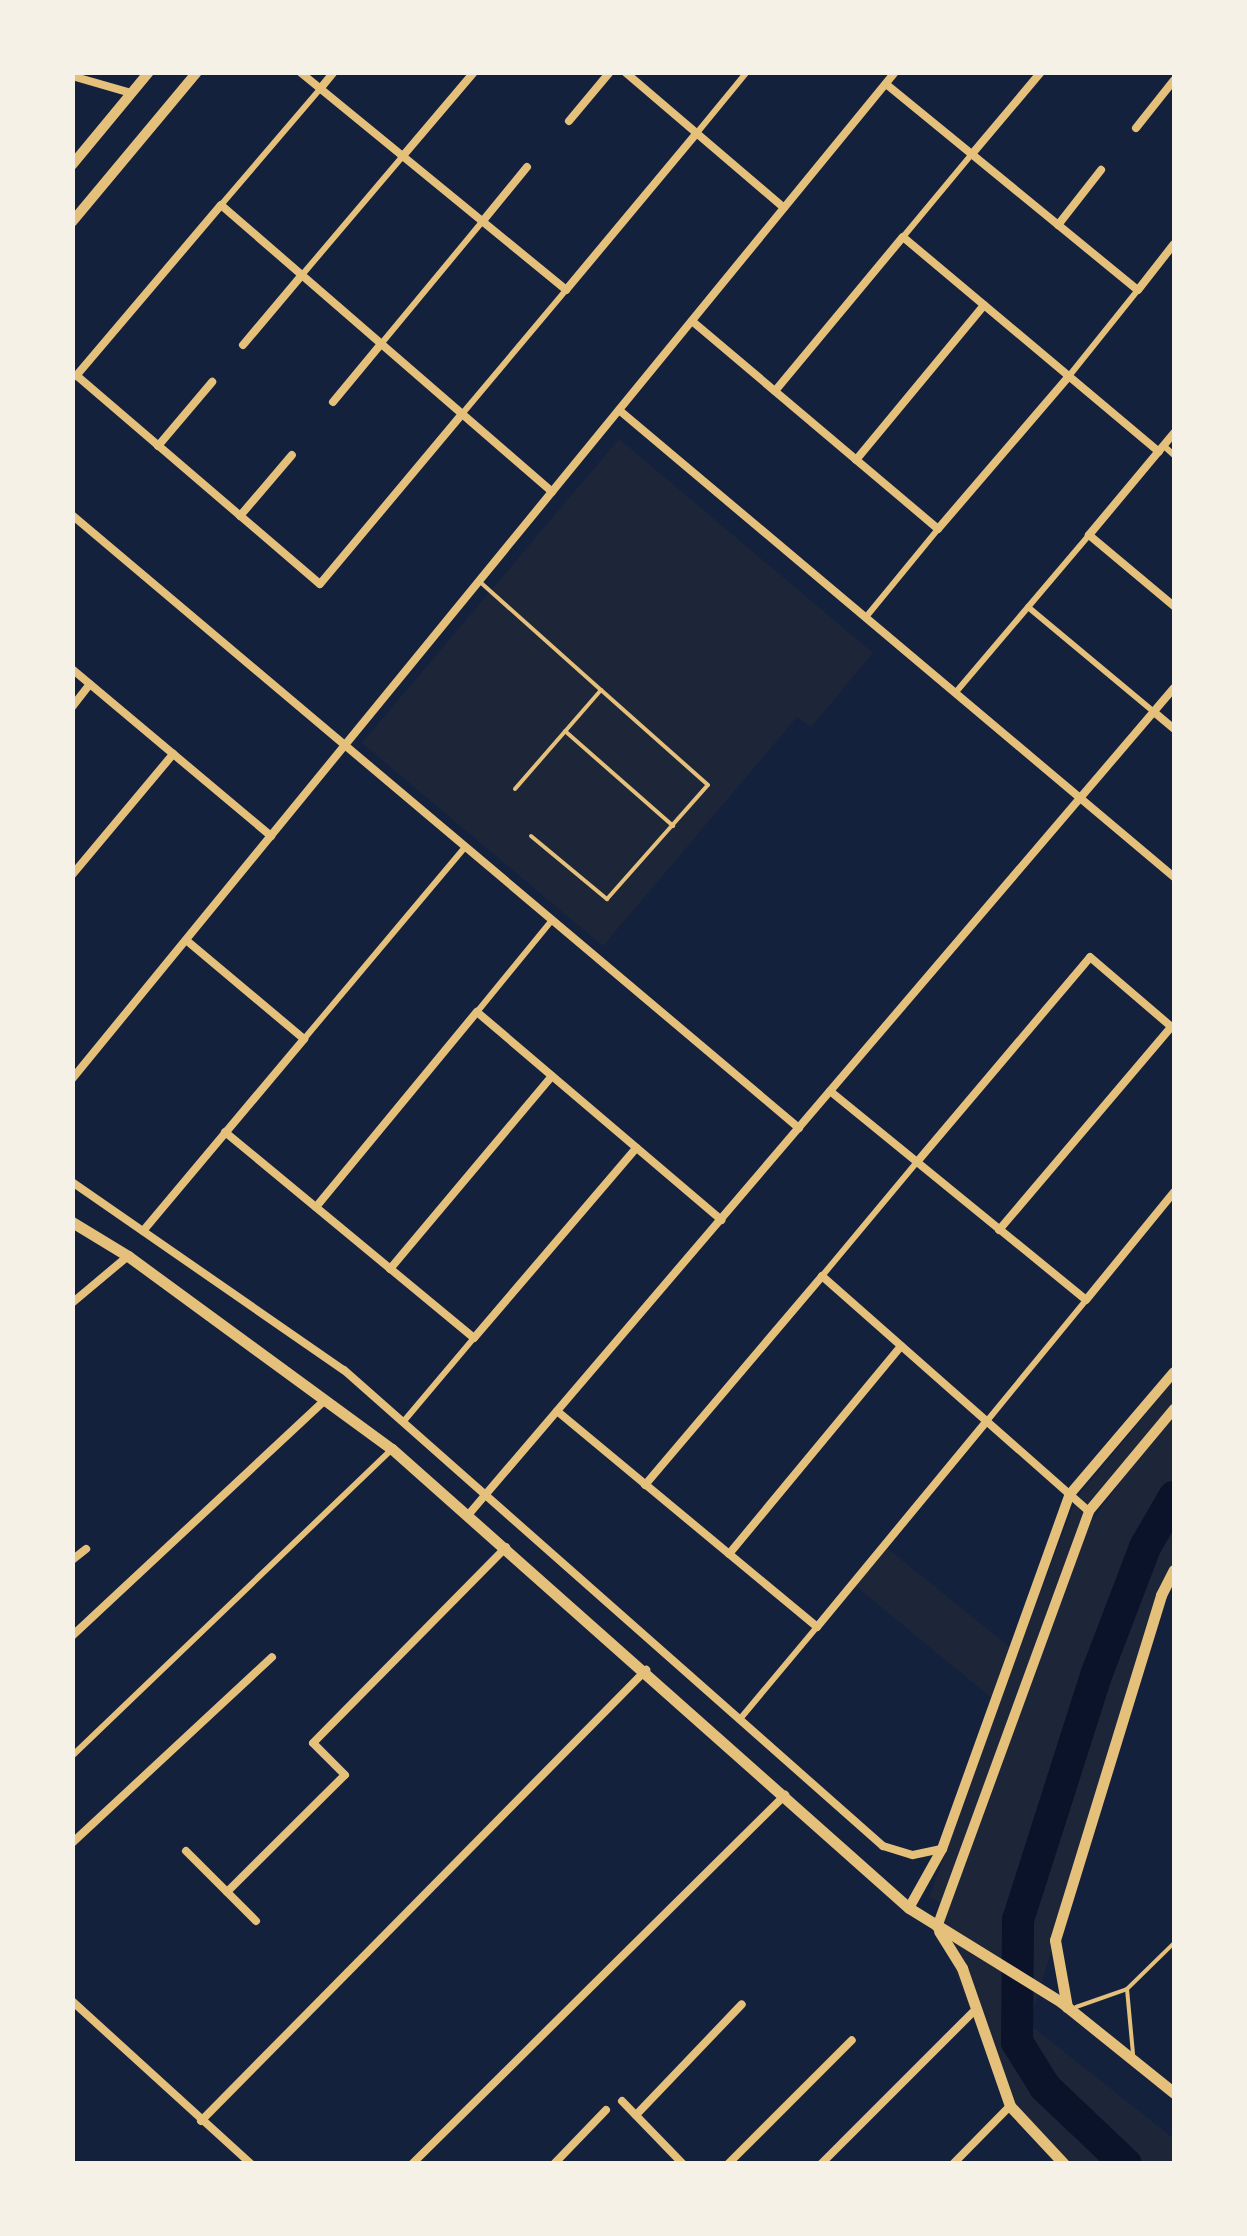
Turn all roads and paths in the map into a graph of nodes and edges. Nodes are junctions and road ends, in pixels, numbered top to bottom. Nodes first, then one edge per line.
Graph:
1 (149, 72) edge
2 (197, 72) edge
3 (300, 72) edge
4 (334, 72) edge
5 (474, 72) edge
6 (610, 72) edge
7 (625, 72) edge
8 (747, 72) edge
9 (895, 72) edge
10 (1041, 72) edge
11 (72, 76) edge
12 (1173, 76) edge
13 (886, 84) junction
14 (320, 89) junction
15 (131, 94) junction
16 (569, 121) dead end
17 (1136, 128) dead end
18 (696, 134) junction
19 (972, 154) junction
20 (402, 157) junction
21 (72, 165) edge
22 (527, 167) dead end
23 (1101, 170) dead end
24 (221, 205) junction
25 (784, 208) junction
26 (72, 222) edge
27 (482, 222) junction
28 (1058, 225) junction
29 (903, 237) junction
30 (1174, 244) edge
31 (302, 275) junction
32 (566, 290) junction
33 (1138, 290) junction
34 (984, 305) junction
35 (692, 321) junction
36 (381, 344) junction
37 (243, 345) dead end
38 (74, 374) edge
39 (1068, 376) junction
40 (212, 382) dead end
41 (774, 391) junction
42 (333, 402) dead end
43 (619, 410) junction
44 (462, 414) junction
45 (1174, 433) edge
46 (158, 446) junction
47 (1161, 449) junction
48 (292, 455) dead end
49 (1174, 455) edge
50 (856, 460) junction
51 (552, 492) junction
52 (72, 516) edge
53 (240, 516) junction
54 (938, 530) junction
55 (1089, 535) junction
56 (479, 581) junction
57 (1174, 606) edge
58 (1028, 607) junction
59 (866, 617) junction
60 (72, 670) edge
61 (90, 684) junction
62 (1174, 688) edge
63 (601, 690) junction
64 (956, 692) junction
65 (72, 707) edge
66 (1154, 712) junction
67 (1174, 729) edge
68 (566, 730) junction
69 (345, 746) junction
70 (173, 754) junction
71 (515, 788) dead end
72 (1081, 798) junction
73 (673, 826) junction
74 (270, 836) junction
75 (532, 836) dead end
76 (465, 846) junction
77 (72, 875) edge
78 (1174, 876) edge
79 (552, 920) junction
80 (186, 940) junction
81 (477, 1012) junction
82 (1173, 1027) edge
83 (304, 1038) junction
84 (552, 1076) junction
85 (72, 1079) edge
86 (830, 1091) junction
87 (799, 1128) junction
88 (225, 1132) junction
89 (636, 1148) junction
90 (917, 1162) junction
91 (72, 1182) edge
92 (1174, 1192) edge
93 (316, 1207) junction
94 (721, 1220) junction
95 (72, 1222) edge
96 (1000, 1230) junction
97 (143, 1231) junction
98 (128, 1256) junction
99 (390, 1269) junction
100 (822, 1276) junction
101 (1086, 1300) junction
102 (72, 1303) edge
103 (474, 1338) junction
104 (901, 1346) junction
105 (1174, 1372) edge
106 (325, 1400) junction
107 (1174, 1409) edge
108 (557, 1411) junction
109 (404, 1421) junction
110 (986, 1421) junction
111 (392, 1449) junction
112 (646, 1485) junction
113 (488, 1491) junction
114 (1070, 1494) junction
115 (1089, 1511) junction
116 (469, 1514) junction
117 (506, 1546) junction
118 (86, 1549) dead end
119 (730, 1554) junction
120 (72, 1560) edge
121 (1174, 1570) edge
122 (817, 1626) junction
123 (72, 1636) edge
124 (272, 1657) dead end
125 (646, 1670) junction
126 (740, 1719) junction
127 (72, 1756) edge
128 (785, 1796) junction
129 (72, 1843) edge
130 (942, 1849) junction
131 (186, 1851) dead end
132 (227, 1892) junction
133 (909, 1908) junction
134 (256, 1921) dead end
135 (937, 1927) junction
136 (1174, 1943) edge
137 (1127, 1989) junction
138 (72, 2001) edge
139 (742, 2004) dead end
140 (1066, 2006) junction
141 (973, 2012) junction
142 (852, 2040) dead end
143 (1132, 2054) junction
144 (1174, 2093) edge
145 (622, 2101) dead end
146 (1010, 2106) junction
147 (606, 2110) dead end
148 (636, 2116) junction
149 (201, 2121) junction
150 (251, 2164) edge
151 (412, 2164) edge
152 (554, 2164) edge
153 (683, 2164) edge
154 (728, 2164) edge
155 (821, 2164) edge
156 (953, 2164) edge
157 (1064, 2164) edge

1 - 15 street
2 - 26 street
3 - 14 street
4 - 14 street
5 - 20 street
6 - 16 street
7 - 18 street
8 - 18 street
9 - 13 street
10 - 19 street
11 - 15 street
12 - 17 street
13 - 19 street
13 - 25 street
14 - 20 street
14 - 24 street
15 - 21 street
18 - 25 street
18 - 32 street
19 - 28 street
19 - 29 street
20 - 27 street
20 - 31 street
22 - 27 street
23 - 28 street
24 - 31 street
24 - 38 street
25 - 35 street
27 - 32 street
27 - 36 street
28 - 33 street
29 - 34 street
29 - 41 street
30 - 33 street
31 - 36 street
31 - 37 street
32 - 44 street
33 - 39 street
34 - 39 street
34 - 50 street
35 - 41 street
35 - 43 street
36 - 42 street
36 - 44 street
38 - 46 street
39 - 47 street
39 - 54 street
40 - 46 street
41 - 50 street
43 - 51 street
43 - 59 street
44 - 51 street
44 - 53 street
45 - 47 street
46 - 53 street
47 - 49 street
47 - 55 street
48 - 53 street
50 - 54 street
51 - 56 street
52 - 69 street
54 - 59 street
55 - 57 street
55 - 58 street
56 - 63 lane
56 - 69 street
58 - 64 street
58 - 66 street
59 - 64 street
60 - 61 street
61 - 65 street
61 - 70 street
62 - 66 street
63 - 68 lane
63 - 73 lane
64 - 72 street
66 - 67 street
66 - 72 street
68 - 71 lane
68 - 73 lane
69 - 74 street
69 - 76 street
70 - 74 street
70 - 77 street
72 - 78 street
72 - 86 street
73 - 75 lane
74 - 80 street
76 - 79 street
76 - 83 street
79 - 81 street
79 - 87 street
80 - 83 street
80 - 85 street
81 - 84 street
81 - 93 street
82 - 90 street
82 - 96 street
83 - 88 street
84 - 89 street
84 - 99 street
86 - 87 street
86 - 90 street
87 - 94 street
88 - 93 street
88 - 97 street
89 - 94 street
89 - 103 street
90 - 96 street
90 - 100 street
91 - 97 street
92 - 101 street
93 - 99 street
94 - 108 street
95 - 98 main road
96 - 101 street
97 - 109 street
98 - 102 street
98 - 106 main road
99 - 103 street
100 - 104 street
100 - 112 street
101 - 110 street
103 - 109 street
104 - 110 street
104 - 119 street
105 - 114 street
106 - 111 main road
106 - 123 street
107 - 115 street
108 - 112 street
108 - 113 street
109 - 113 street
110 - 114 street
110 - 122 street
111 - 116 main road
111 - 127 street
112 - 119 street
113 - 116 street
113 - 126 street
114 - 115 street
114 - 130 street
115 - 135 street
116 - 117 main road
117 - 125 main road
117 - 132 street
118 - 120 street
119 - 122 street
121 - 140 main road
122 - 126 street
124 - 129 street
125 - 128 main road
125 - 149 street
126 - 130 street
128 - 133 main road
128 - 151 street
130 - 133 street
131 - 132 street
132 - 134 street
133 - 135 main road
135 - 140 main road
135 - 141 main road
136 - 137 lane
137 - 140 lane
137 - 143 lane
138 - 149 street
139 - 148 street
140 - 143 main road
141 - 146 main road
141 - 155 street
142 - 154 street
143 - 144 main road
145 - 148 street
146 - 156 street
146 - 157 main road
147 - 152 street
148 - 153 street
149 - 150 street

